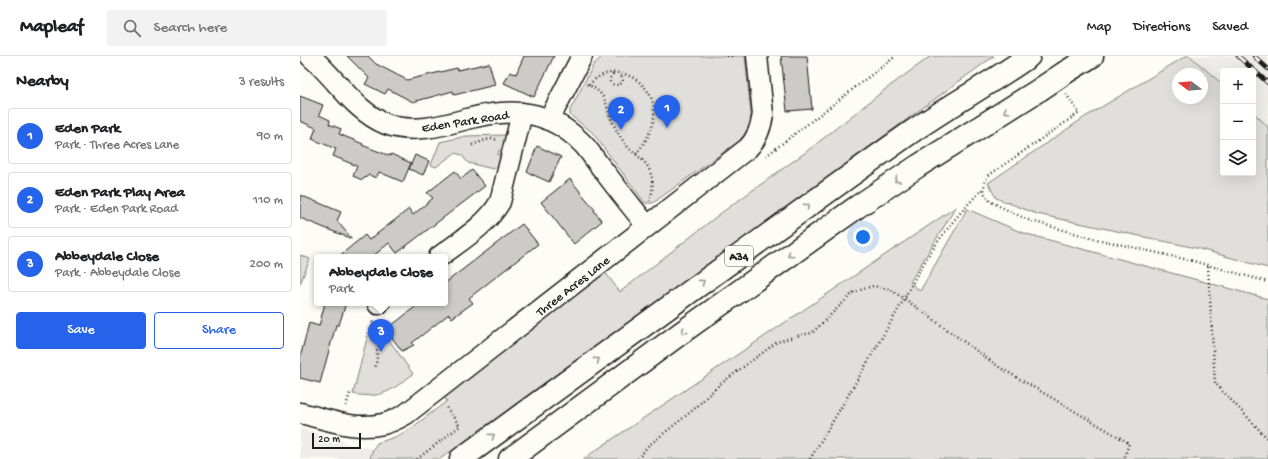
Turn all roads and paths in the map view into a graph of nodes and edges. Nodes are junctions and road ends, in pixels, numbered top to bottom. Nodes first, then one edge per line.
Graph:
1 (310, 56) edge
2 (582, 56) edge
3 (727, 56) edge
4 (735, 56) edge
5 (757, 56) edge
6 (1092, 56) edge
7 (1026, 58) edge
8 (617, 72) junction
9 (1066, 82) junction
10 (584, 83) dead end
11 (589, 85) junction
12 (522, 113) junction
13 (548, 120) junction
14 (501, 142) dead end
15 (472, 145) dead end
16 (636, 154) junction
17 (984, 188) junction
18 (650, 203) dead end
19 (647, 226) junction
20 (443, 254) edge
21 (1208, 266) junction
22 (1268, 282) edge
23 (905, 299) junction
24 (376, 309) edge
25 (375, 369) dead end
26 (350, 393) dead end
27 (442, 402) dead end
28 (341, 404) dead end
29 (346, 406) junction
30 (353, 407) dead end
31 (345, 412) dead end
32 (300, 413) edge
33 (1268, 439) edge
34 (417, 459) edge
35 (461, 459) edge
36 (510, 459) edge
37 (638, 459) edge
38 (810, 459) edge
39 (1124, 459) edge

1 - 12 street, Eden Park Road
2 - 13 street
3 - 4 path
5 - 19 street, Three Acres Lane
6 - 9 highway, A34
35 -> 7 highway, A34
8 - 8 path
8 - 11 path
8 - 16 path
9 - 17 path
9 -> 36 highway, A34, bridge
10 - 11 path
11 - 16 path
12 - 13 street, Eden Park Road
12 - 20 street
13 - 19 street, Eden Park Road
14 - 15 path
16 - 18 path
17 - 21 path
17 - 23 path
19 - 32 street, Three Acres Lane
21 - 22 path
21 - 33 path
23 - 37 path
23 - 38 path
23 - 39 path
24 - 25 path
26 - 29 path
27 - 34 path
28 - 29 path
29 - 30 path
29 - 31 path

